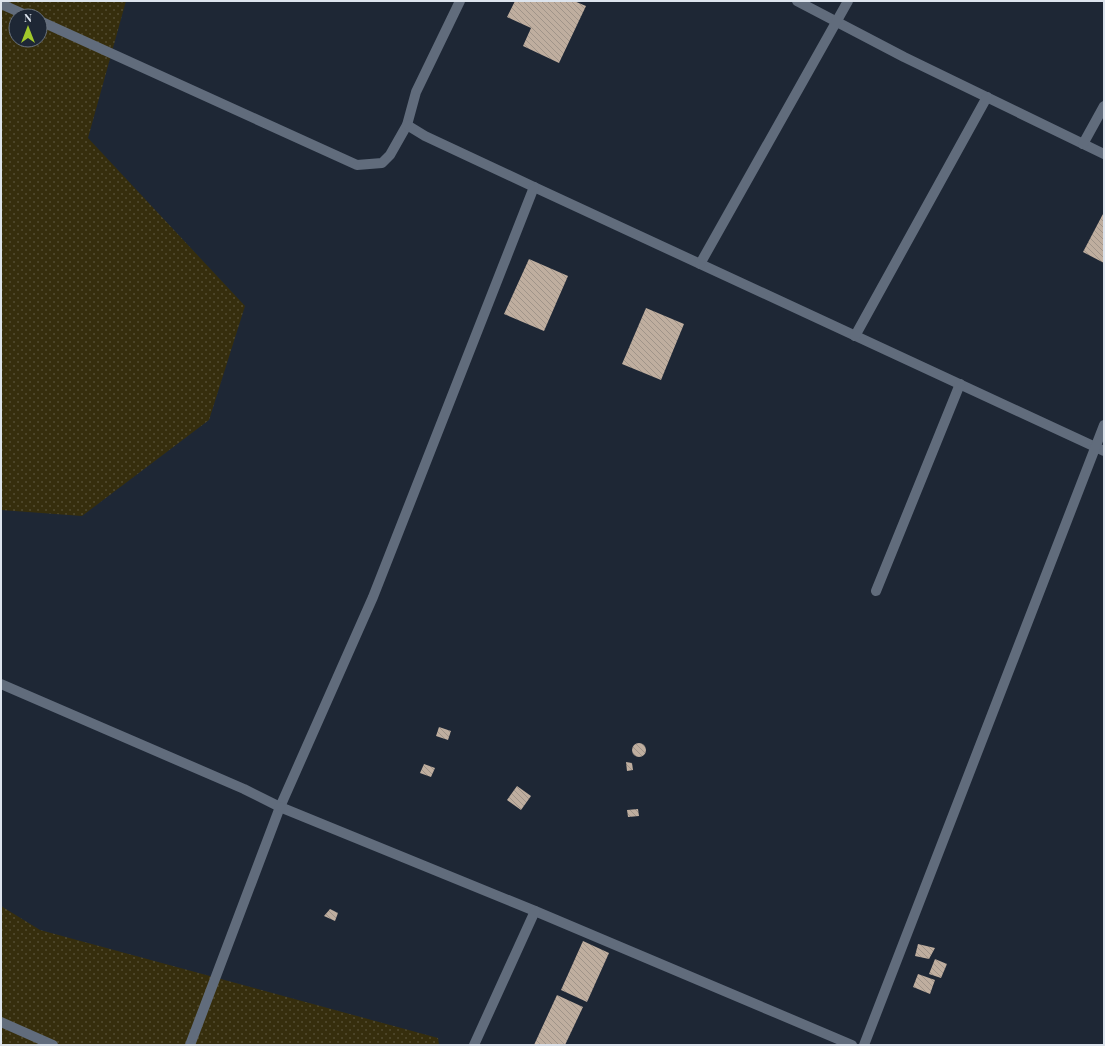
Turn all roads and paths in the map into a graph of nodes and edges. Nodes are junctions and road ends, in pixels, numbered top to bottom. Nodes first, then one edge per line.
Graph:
1 (460, 1) edge
2 (798, 1) edge
3 (848, 1) edge
4 (837, 22) junction
5 (48, 25) edge
6 (987, 97) junction
7 (1104, 106) edge
8 (407, 126) junction
9 (1083, 144) junction
10 (1104, 154) edge
11 (534, 187) junction
12 (700, 264) junction
13 (855, 336) junction
14 (960, 384) junction
15 (1104, 425) edge
16 (1100, 448) edge
17 (876, 591) dead end
18 (1, 684) edge
19 (280, 807) junction
20 (535, 911) junction
21 (1, 1022) edge
22 (53, 1045) edge
23 (190, 1045) edge
24 (474, 1045) edge
25 (852, 1045) edge
26 (864, 1045) edge

1 - 8 street
2 - 4 street
3 - 4 street
4 - 6 street
4 - 12 street
5 - 8 street
6 - 9 street
6 - 13 street
7 - 9 street
8 - 11 street
9 - 10 street
11 - 12 street
11 - 19 street
12 - 13 street
13 - 14 street
14 - 16 street
14 - 17 street
15 - 16 street
16 - 26 street
18 - 19 street
19 - 20 street
19 - 23 street
20 - 24 street
20 - 25 street
21 - 22 street

